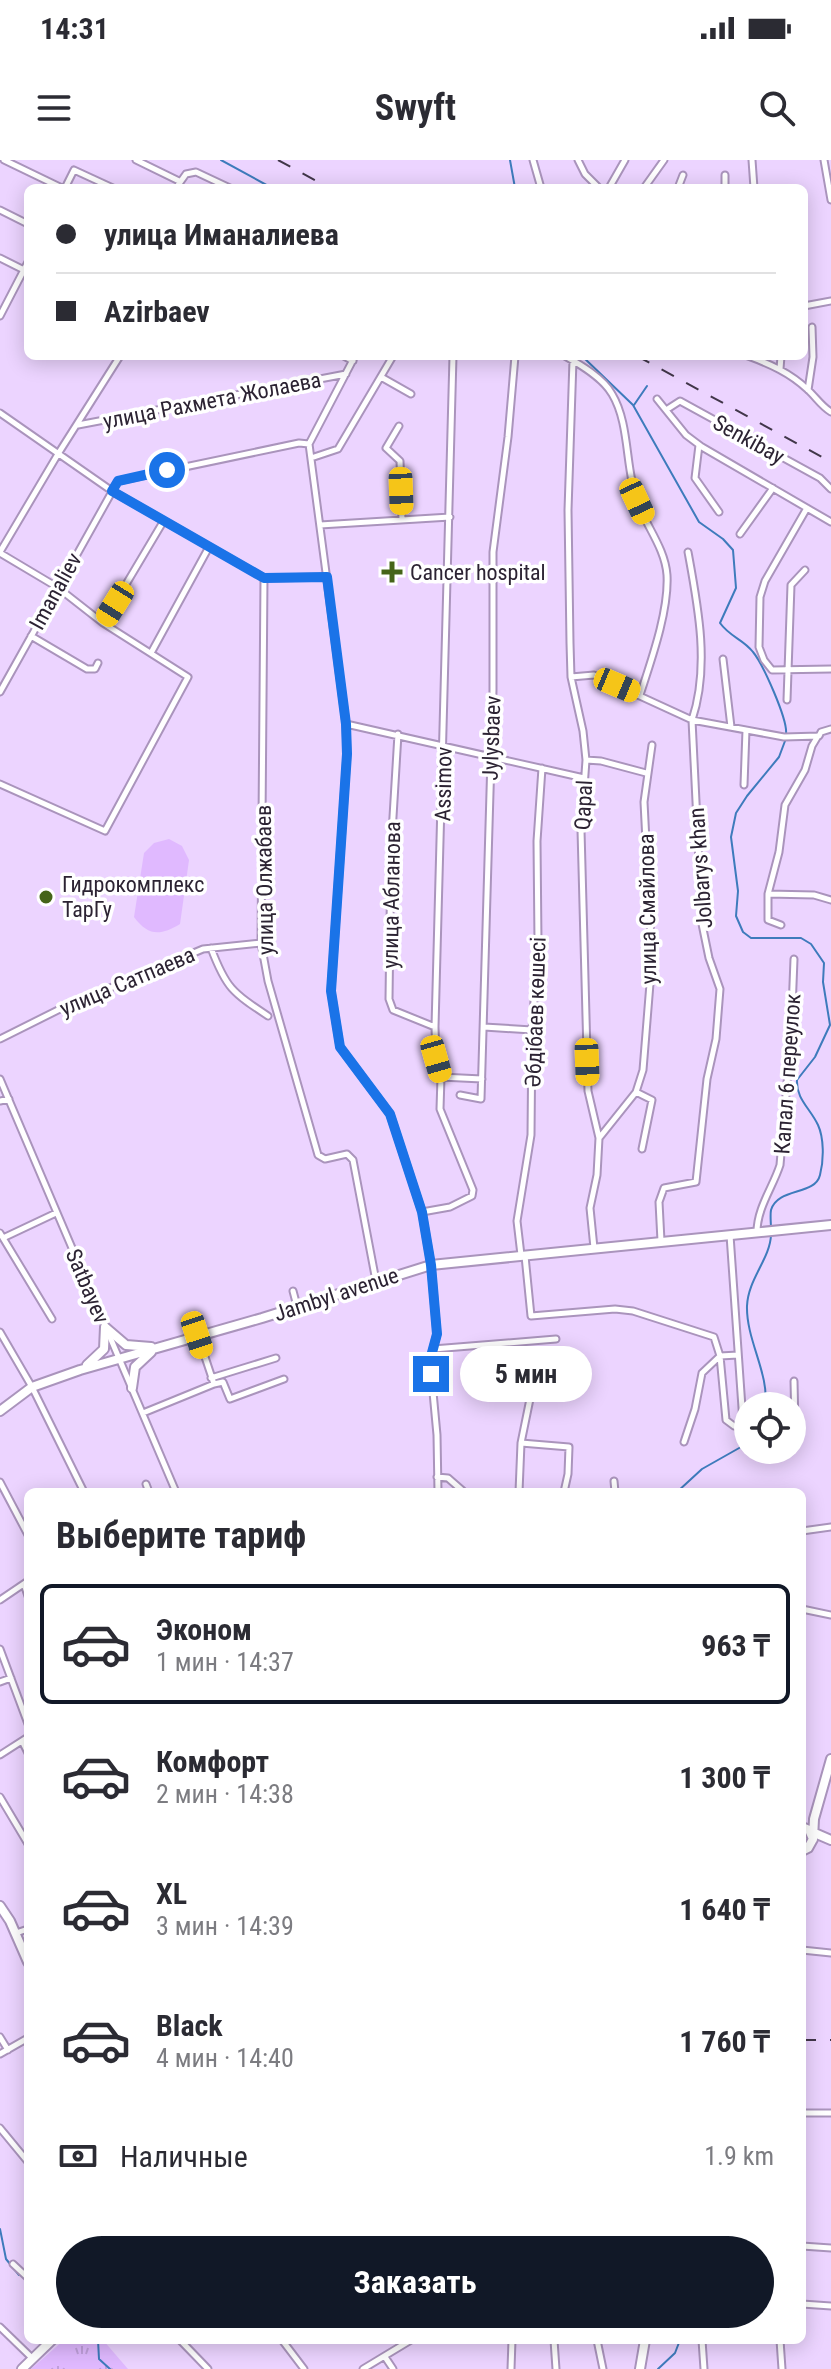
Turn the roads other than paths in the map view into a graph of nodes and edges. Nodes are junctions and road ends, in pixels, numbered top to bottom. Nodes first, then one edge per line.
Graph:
1 (4, 160) edge
2 (136, 160) edge
3 (533, 160) edge
4 (578, 160) edge
5 (625, 160) edge
6 (664, 160) edge
7 (752, 160) edge
8 (824, 160) edge
9 (683, 175) dead end
10 (725, 175) dead end
11 (179, 181) junction
12 (55, 184) edge
13 (66, 184) edge
14 (105, 184) edge
15 (178, 184) edge
16 (222, 184) edge
17 (540, 184) edge
18 (595, 184) edge
19 (611, 184) edge
20 (647, 184) edge
21 (680, 184) edge
22 (725, 184) edge
23 (754, 184) edge
24 (831, 200) edge
25 (0, 210) edge
26 (24, 222) edge
27 (0, 258) edge
28 (24, 270) joint
29 (831, 301) edge
30 (808, 305) edge
31 (1, 313) edge
32 (812, 327) dead end
33 (119, 360) edge
34 (353, 360) edge
35 (391, 360) edge
36 (453, 360) edge
37 (515, 360) edge
38 (573, 360) joint
39 (758, 360) edge
40 (781, 360) edge
41 (780, 369) junction
42 (346, 374) junction
43 (381, 377) junction
44 (808, 390) junction
45 (411, 394) dead end
46 (657, 399) dead end
47 (666, 410) junction
48 (831, 412) edge
49 (0, 413) edge
50 (78, 425) junction
51 (399, 426) dead end
52 (309, 444) junction
53 (699, 445) junction
54 (58, 454) junction
55 (311, 458) junction
56 (773, 488) junction
57 (831, 489) edge
58 (112, 491) junction
59 (807, 508) junction
60 (719, 512) dead end
61 (450, 517) junction
62 (402, 520) junction
63 (163, 522) junction
64 (831, 522) edge
65 (320, 525) junction
66 (740, 534) dead end
67 (209, 547) junction
68 (688, 552) dead end
69 (0, 553) edge
70 (805, 570) dead end
71 (327, 577) junction
72 (264, 578) junction
73 (57, 587) junction
74 (103, 623) junction
75 (31, 636) junction
76 (151, 653) junction
77 (723, 659) dead end
78 (98, 663) dead end
79 (787, 669) junction
80 (831, 669) edge
81 (571, 677) junction
82 (0, 692) edge
83 (640, 695) junction
84 (787, 700) dead end
85 (692, 720) junction
86 (346, 724) junction
87 (731, 727) junction
88 (831, 729) edge
89 (746, 730) junction
90 (398, 734) junction
91 (819, 736) junction
92 (444, 745) junction
93 (652, 745) dead end
94 (490, 756) junction
95 (586, 760) junction
96 (542, 768) junction
97 (646, 773) junction
98 (584, 778) junction
99 (0, 784) edge
100 (744, 785) dead end
101 (768, 894) junction
102 (831, 900) edge
103 (781, 925) dead end
104 (261, 943) junction
105 (211, 948) junction
106 (794, 959) dead end
107 (268, 1016) dead end
108 (435, 1027) junction
109 (484, 1027) junction
110 (532, 1030) junction
111 (0, 1039) edge
112 (441, 1077) junction
113 (0, 1079) edge
114 (482, 1079) junction
115 (636, 1092) junction
116 (460, 1095) dead end
117 (9, 1099) junction
118 (0, 1101) edge
119 (599, 1138) junction
120 (642, 1149) dead end
121 (422, 1212) junction
122 (56, 1213) junction
123 (831, 1225) edge
124 (757, 1232) junction
125 (730, 1235) junction
126 (1, 1236) edge
127 (661, 1241) junction
128 (594, 1248) junction
129 (523, 1255) junction
130 (431, 1265) junction
131 (376, 1281) junction
132 (293, 1291) dead end
133 (297, 1306) junction
134 (52, 1319) dead end
135 (105, 1327) junction
136 (0, 1332) edge
137 (197, 1335) junction
138 (556, 1339) dead end
139 (157, 1347) junction
140 (433, 1349) junction
141 (738, 1355) junction
142 (720, 1356) junction
143 (276, 1358) dead end
144 (119, 1359) junction
145 (80, 1370) junction
146 (284, 1379) dead end
147 (213, 1381) junction
148 (794, 1381) dead end
149 (32, 1387) junction
150 (132, 1388) junction
151 (507, 1392) dead end
152 (794, 1392) edge
153 (0, 1411) edge
154 (143, 1413) junction
155 (684, 1442) dead end
156 (521, 1443) junction
157 (437, 1477) junction
158 (614, 1481) dead end
159 (0, 1482) edge
160 (146, 1484) dead end
161 (82, 1488) edge
162 (148, 1488) edge
163 (174, 1488) edge
164 (438, 1488) edge
165 (459, 1488) edge
166 (519, 1488) edge
167 (565, 1488) edge
168 (615, 1488) edge
169 (24, 1527) edge
170 (831, 1527) edge
171 (806, 1530) edge
172 (24, 1583) edge
173 (0, 1600) edge
174 (806, 1610) edge
175 (831, 1615) edge
176 (0, 1649) edge
177 (11, 1678) junction
178 (0, 1682) edge
179 (24, 1713) edge
180 (22, 1741) joint
181 (24, 1745) edge
182 (0, 1755) edge
183 (831, 1759) edge
184 (0, 1797) edge
185 (24, 1837) edge
186 (808, 1837) edge
187 (831, 1840) edge
188 (0, 1907) edge
189 (24, 1930) edge
190 (15, 1933) junction
191 (806, 1950) edge
192 (24, 1953) edge
193 (831, 1953) edge
194 (0, 2037) edge
195 (24, 2040) edge
196 (8, 2050) junction
197 (0, 2054) edge
198 (806, 2113) edge
199 (831, 2113) edge
200 (0, 2128) edge
201 (24, 2157) edge
202 (806, 2246) edge
203 (831, 2248) edge
204 (13, 2264) dead end
205 (24, 2274) edge
206 (806, 2304) edge
207 (831, 2306) edge
208 (0, 2327) edge
209 (48, 2344) edge
210 (184, 2344) edge
211 (285, 2344) edge
212 (405, 2344) edge
213 (512, 2344) edge
214 (554, 2344) edge
215 (598, 2344) edge
216 (644, 2344) edge
217 (702, 2344) edge
218 (780, 2344) edge
219 (385, 2357) junction
220 (32, 2359) junction
221 (22, 2369) edge
222 (208, 2369) edge
223 (304, 2369) edge
224 (363, 2369) edge
225 (393, 2369) edge
226 (511, 2369) edge
227 (556, 2369) edge
228 (603, 2369) edge
229 (640, 2369) edge
230 (704, 2369) edge
231 (782, 2369) edge

1 - 12 street
2 - 11 street
3 - 17 street
4 - 18 street
5 - 19 street
6 - 20 street
7 - 23 street
8 - 24 street
9 - 21 street
10 - 22 street
11 - 15 street
11 - 16 street
13 - 14 street
25 - 26 street
27 - 28 street
28 - 31 street
29 - 30 street
32 - 44 street
33 - 50 street
34 - 42 street
35 - 43 street
36 - 61 street, Assimov
37 - 94 street, Jylysbaev
38 - 81 street, Qapal
38 - 83 street
39 - 41 street
40 - 41 street
41 - 44 street
42 - 50 street, улица Рахмета Жолаева
42 - 52 street
43 - 45 street
43 - 55 street
44 - 48 street
46 - 47 street
47 - 53 street
47 - 57 street, Senkibay
49 - 54 street
50 - 54 street
51 - 62 street
52 - 55 street
52 - 58 street
53 - 56 street
53 - 60 street
54 - 58 street
54 - 69 street
55 - 65 street
56 - 59 street
56 - 66 street
58 - 63 street
58 - 73 street, Imanaliev
59 - 64 street
59 - 79 street
61 - 62 street
61 - 92 street, Assimov
62 - 65 street
63 - 67 street
63 - 74 street
65 - 71 street
67 - 72 street
67 - 76 street
68 - 85 street, Jolbarys khan
69 - 73 street
70 - 79 street
71 - 72 street
71 - 86 street
72 - 104 street, улица Олжабаев
73 - 74 street
73 - 75 street, Imanaliev
74 - 76 street
75 - 78 street
75 - 82 street, Imanaliev
76 - 99 street
77 - 87 street
79 - 80 street
79 - 84 street
81 - 83 street
81 - 95 street, Qapal
83 - 85 street
85 - 87 street
85 - 127 street, Jolbarys khan
86 - 90 street
86 - 121 street
87 - 89 street
88 - 91 street
89 - 91 street
89 - 100 street
90 - 92 street
90 - 108 street, улица Абланова
91 - 101 street
92 - 94 street
92 - 108 street, Assimov
93 - 97 street, улица Смайлова
94 - 96 street
94 - 109 street, Jylysbaev
95 - 97 street
95 - 98 street, Qapal
96 - 98 street
96 - 110 street, Әбдібаев көшесі
97 - 115 street, улица Смайлова
98 - 119 street, Qapal
101 - 102 street
101 - 103 street
104 - 105 street, улица Сатпаева
104 - 131 street, улица Олжабаев
105 - 107 street
105 - 111 street, улица Сатпаева
106 - 124 street, Капал 6 переулок
108 - 112 street, Assimov
109 - 110 street
109 - 114 street, Jylysbaev
110 - 129 street, Әбдібаев көшесі
112 - 114 street
112 - 121 street, Assimov
113 - 117 street, Satbayev
114 - 116 street
115 - 119 street, улица Смайлова
115 - 120 street
117 - 118 street
117 - 122 street, Satbayev
119 - 128 street, Qapal
121 - 130 street
122 - 126 street
122 - 135 street, Satbayev
123 - 124 main road, Jambyl avenue
124 - 125 main road, Jambyl avenue
125 - 127 main road, Jambyl avenue
125 - 141 street
126 - 134 street
127 - 128 main road, Jambyl avenue
128 - 129 main road, Jambyl avenue
129 - 130 main road, Jambyl avenue
129 - 142 street, Әбдібаев көшесі
130 - 131 main road, Jambyl avenue
130 - 140 street
131 - 133 main road, Jambyl avenue
132 - 133 street
133 - 137 main road, Jambyl avenue
135 - 139 main road
135 - 144 street, Satbayev
135 - 145 main road
136 - 149 street
137 - 139 main road, Jambyl avenue
137 - 147 street
138 - 140 street
139 - 144 main road, Jambyl avenue
139 - 150 main road
140 - 157 street
141 - 142 street
141 - 142 street
142 - 155 street
143 - 147 street
144 - 145 main road, Jambyl avenue
144 - 150 street, Satbayev
145 - 149 main road, Jambyl avenue
146 - 147 street
147 - 154 street
148 - 152 street
149 - 153 main road, Jambyl avenue
149 - 161 street
150 - 154 street, Satbayev
151 - 156 street
154 - 163 street, Satbayev
156 - 166 street
156 - 167 street
157 - 164 street
157 - 165 street
158 - 168 street
159 - 169 street
160 - 162 street
170 - 171 street
172 - 173 street
174 - 175 street
176 - 177 street
177 - 178 street
177 - 179 street
180 - 181 street
180 - 182 street
183 - 186 main road
184 - 185 street
186 - 187 main road
188 - 190 main road
189 - 190 street
190 - 192 main road
191 - 193 street
194 - 196 street
195 - 196 street
196 - 197 street
198 - 199 street
200 - 201 street
202 - 203 street
204 - 205 street
206 - 207 street
208 - 220 street
209 - 220 main road
210 - 222 street
211 - 223 street
212 - 219 street
213 - 226 street
214 - 227 street
215 - 228 street
216 - 229 main road
217 - 230 street
218 - 231 street
219 - 224 street
219 - 225 street
220 - 221 main road

